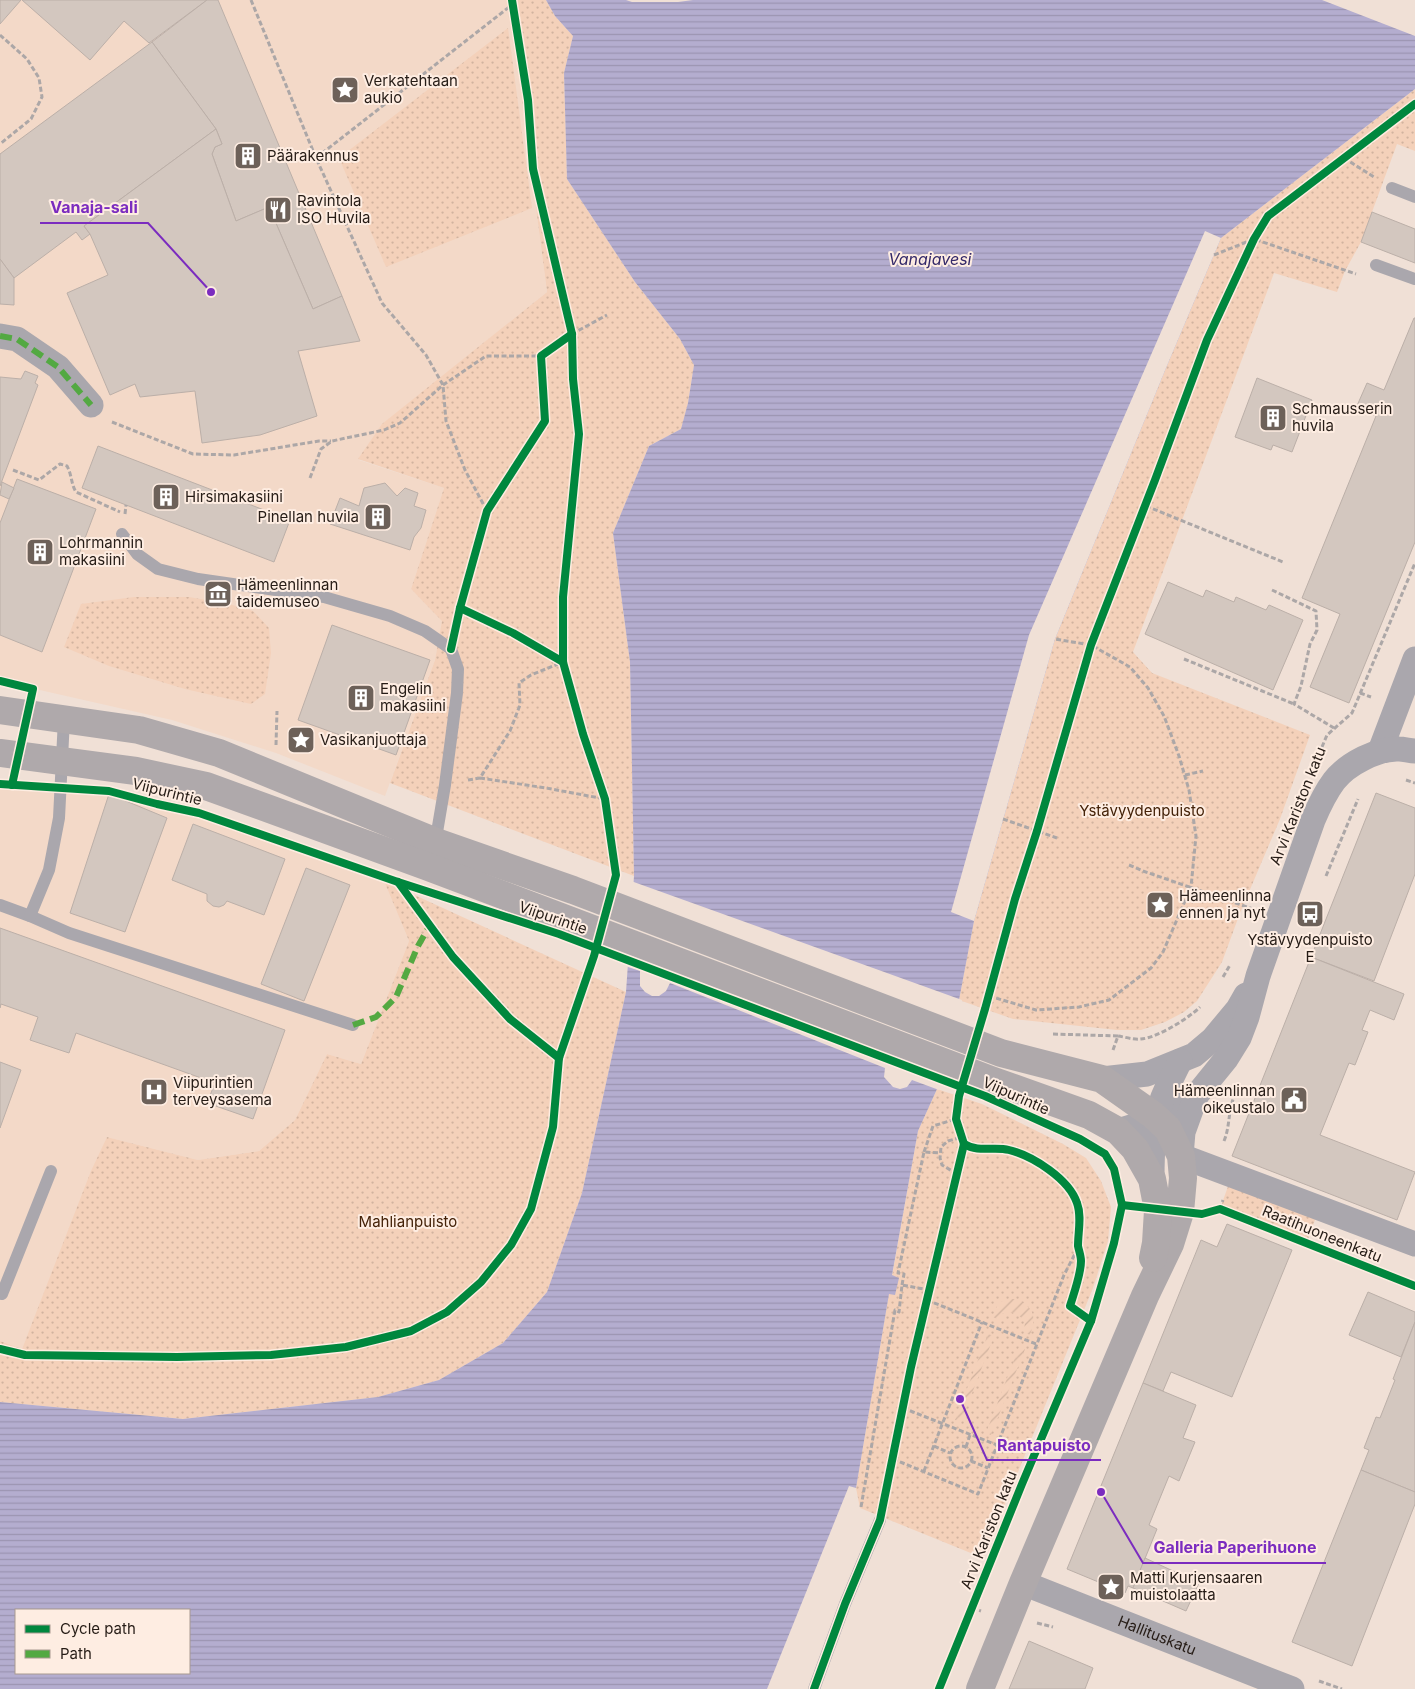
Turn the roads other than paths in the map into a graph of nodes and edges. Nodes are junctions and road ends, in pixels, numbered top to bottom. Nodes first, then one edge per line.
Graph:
1 (1392, 188) road end
2 (1415, 197) edge
3 (1376, 265) dead end
4 (1415, 279) edge
5 (0, 336) edge
6 (90, 405) dead end
7 (122, 534) dead end
8 (1415, 659) edge
9 (0, 710) edge
10 (64, 719) junction
11 (1380, 751) junction
12 (1415, 752) edge
13 (0, 753) edge
14 (61, 762) junction
15 (436, 842) junction
16 (426, 866) junction
17 (0, 905) edge
18 (30, 916) junction
19 (1258, 976) junction
20 (353, 1025) dead end
21 (1180, 1061) junction
22 (1102, 1079) junction
23 (1196, 1096) junction
24 (1157, 1119) junction
25 (1118, 1131) junction
26 (1180, 1156) junction
27 (51, 1171) dead end
28 (1152, 1179) junction
29 (1415, 1244) edge
30 (0, 1293) edge
31 (1146, 1296) junction
32 (880, 1520) dead end
33 (1023, 1583) junction
34 (814, 1689) edge
35 (980, 1689) edge
36 (1292, 1689) edge

1 - 2 lane
3 - 4 lane
5 - 6 street
7 - 15 lane
8 - 11 street
9 - 10 main road
10 - 14 lane
10 - 15 main road
11 - 12 street
11 - 19 street, Arvi Kariston katu
13 - 14 main road, Viipurintie
14 - 16 main road, Viipurintie
14 - 18 lane
15 - 16 lane
15 - 22 main road
16 - 25 main road, Viipurintie
17 - 18 lane
18 - 20 lane
19 - 21 street, Arvi Kariston katu
19 - 23 street, Arvi Kariston katu
21 - 22 street, Arvi Kariston katu
21 - 24 street, Arvi Kariston katu
22 - 24 main road
23 - 24 street, Arvi Kariston katu
23 - 26 street, Arvi Kariston katu
24 - 25 street, Arvi Kariston katu
24 - 26 main road
24 - 28 street, Arvi Kariston katu
25 - 28 main road, Arvi Kariston katu
26 - 28 street
26 - 29 street, Raatihuoneenkatu
26 - 31 main road, Arvi Kariston katu
27 - 30 lane
28 - 31 main road, Arvi Kariston katu
31 - 33 main road, Arvi Kariston katu
32 - 34 lane
33 - 35 main road, Arvi Kariston katu
33 - 36 street, Hallituskatu

